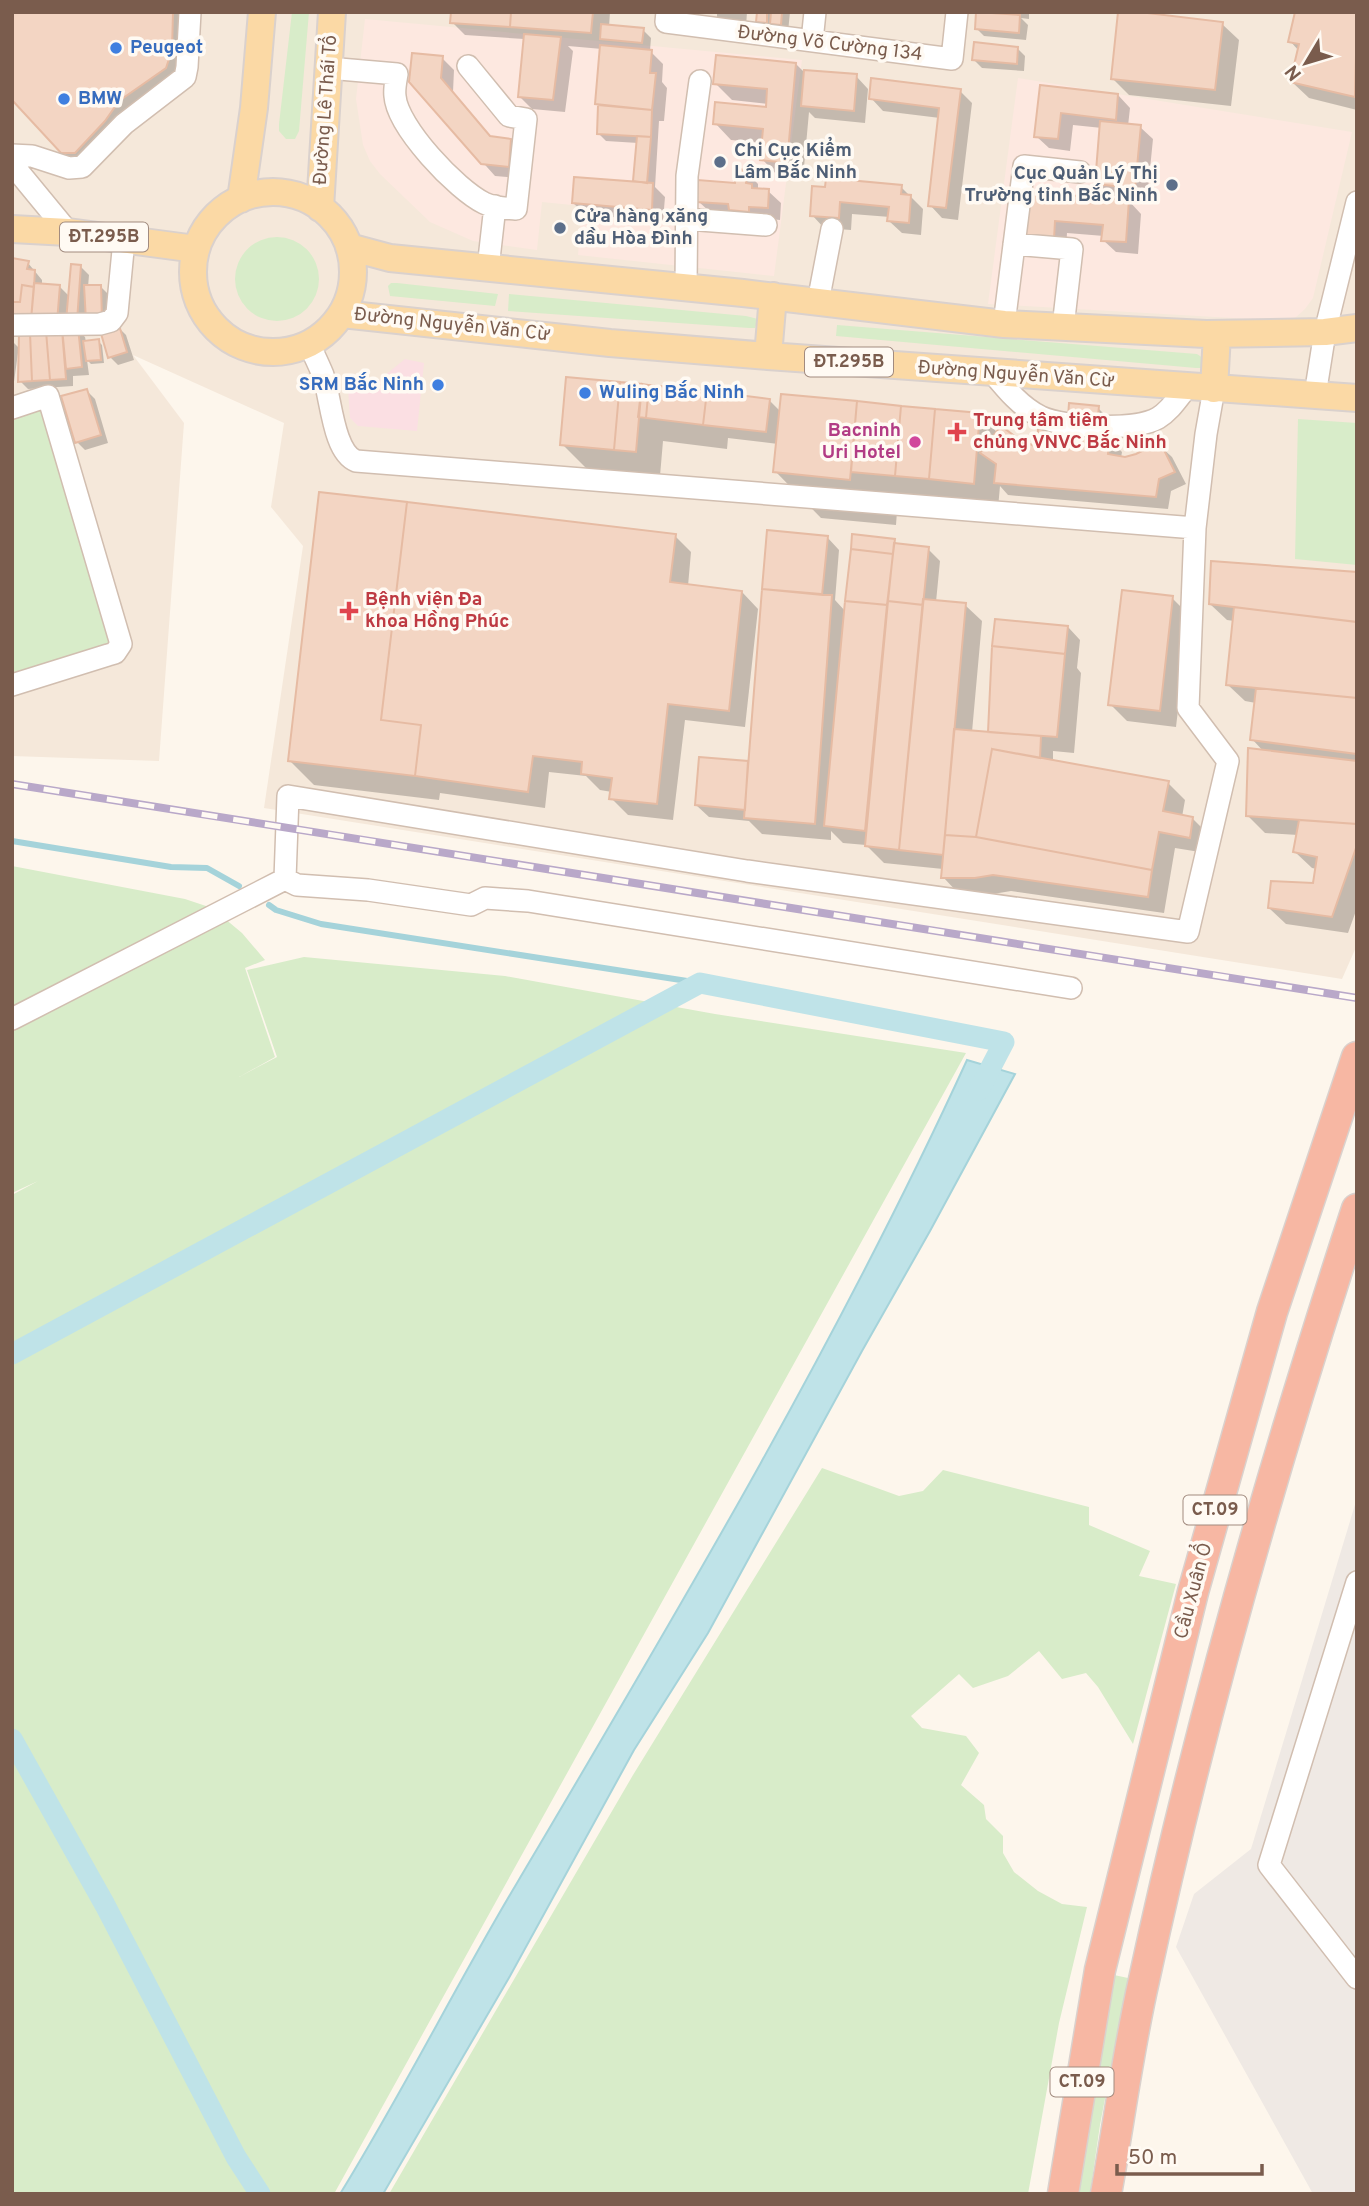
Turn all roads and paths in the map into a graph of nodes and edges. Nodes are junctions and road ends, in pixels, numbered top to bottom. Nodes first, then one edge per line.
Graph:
1 (190, 12) edge
2 (262, 12) edge
3 (332, 12) edge
4 (815, 12) edge
5 (957, 12) edge
6 (666, 17) edge
7 (812, 41) junction
8 (468, 66) dead end
9 (328, 68) junction
10 (700, 81) dead end
11 (12, 155) edge
12 (12, 164) edge
13 (1080, 172) dead end
14 (241, 199) junction
15 (1357, 202) edge
16 (495, 206) junction
17 (320, 208) junction
18 (687, 219) junction
19 (766, 225) dead end
20 (12, 229) edge
21 (832, 229) dead end
22 (68, 232) junction
23 (124, 240) junction
24 (1014, 244) junction
25 (349, 247) junction
26 (196, 249) junction
27 (488, 268) junction
28 (686, 287) junction
29 (773, 296) junction
30 (818, 302) junction
31 (342, 313) junction
32 (1004, 324) junction
33 (12, 325) edge
34 (1063, 327) junction
35 (1357, 328) edge
36 (1325, 332) junction
37 (1217, 334) junction
38 (309, 344) junction
39 (768, 356) junction
40 (993, 373) junction
41 (1187, 387) junction
42 (1214, 389) junction
43 (1315, 395) junction
44 (1357, 398) edge
45 (12, 408) edge
46 (1195, 528) junction
47 (12, 685) edge
48 (285, 879) junction
49 (1071, 988) dead end
50 (12, 1019) edge
51 (1357, 1057) edge
52 (1357, 1209) edge
53 (1357, 1582) edge
54 (1357, 1978) edge
55 (1063, 2194) edge
56 (1106, 2194) edge

1 - 11 street
2 - 14 main road
3 - 9 main road, Đường Lê Thái Tổ
4 - 7 street
5 - 7 street, Đường Võ Cường 134
6 - 7 street, Đường Võ Cường 134
8 - 16 street
9 - 16 street
9 - 17 main road, Đường Lê Thái Tổ
10 - 18 street
12 - 22 street
13 - 24 street
14 - 17 main road
14 - 26 main road
15 - 36 street
16 - 27 street
17 - 25 main road
18 - 19 street
18 - 28 street
20 - 22 main road, ĐT.295B
21 - 30 street
22 - 23 main road, ĐT.295B
23 - 26 main road, ĐT.295B
23 - 33 street
24 - 32 street
24 - 34 street
25 - 27 main road
25 - 31 main road
26 - 38 main road
27 - 28 main road
28 - 29 main road
29 - 30 main road
29 - 39 main road
30 - 32 main road
31 - 38 main road
31 - 39 main road, Đường Nguyễn Văn Cừ / ĐT.295B
32 - 34 main road
34 - 37 main road
35 - 36 main road
36 - 37 main road
36 - 43 street
37 - 42 main road
38 - 46 street
39 - 40 main road, Đường Nguyễn Văn Cừ / ĐT.295B
40 - 41 main road, Đường Nguyễn Văn Cừ / ĐT.295B
40 - 41 street
41 - 42 main road, Đường Nguyễn Văn Cừ / ĐT.295B
42 - 43 main road, Đường Nguyễn Văn Cừ / ĐT.295B
42 - 46 street
43 - 44 main road, Đường Nguyễn Văn Cừ / ĐT.295B
45 - 47 street
46 - 48 street
48 - 49 street
48 - 50 street
51 - 55 highway, Cầu Xuân Ổ / CT.09
52 - 56 highway, CT.09
53 - 54 street

